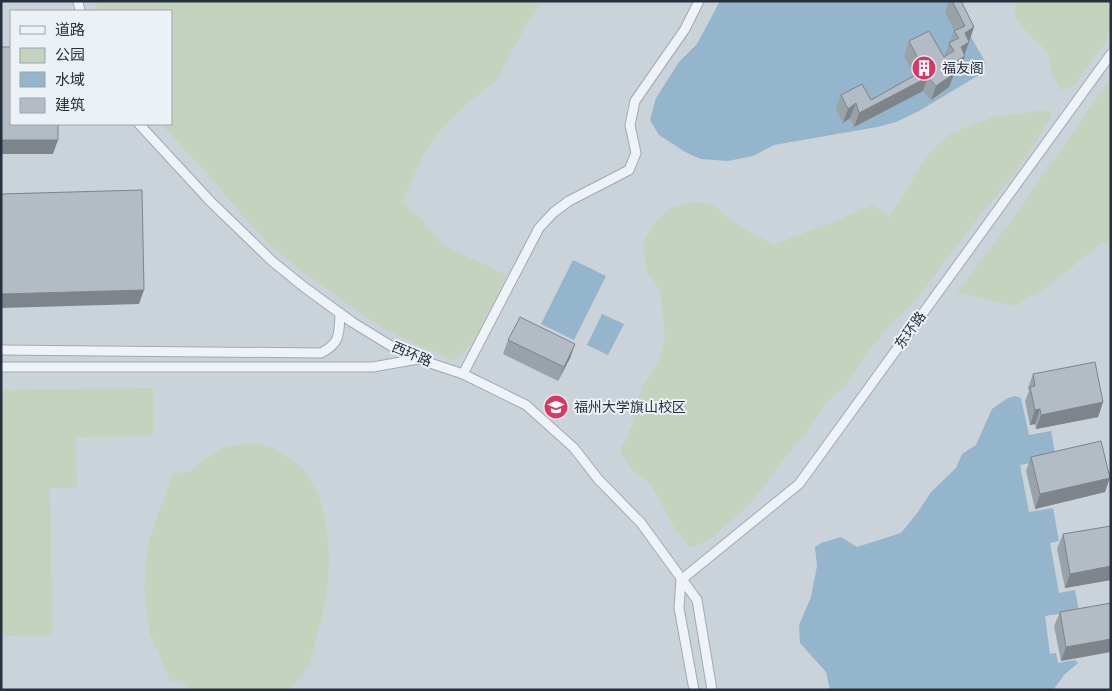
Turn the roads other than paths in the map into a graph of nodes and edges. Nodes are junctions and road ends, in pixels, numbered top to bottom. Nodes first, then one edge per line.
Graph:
1 (699, 1) edge
2 (1111, 54) edge
3 (140, 125) edge
4 (340, 313) junction
5 (1, 350) edge
6 (418, 358) junction
7 (1, 367) edge
8 (463, 374) junction
9 (681, 580) junction
10 (694, 690) edge
11 (712, 690) edge

1 - 8 street
2 - 9 street, 东环路
3 - 4 street, 西环路
4 - 5 street
4 - 6 street, 西环路
6 - 7 street
6 - 8 street, 西环路
8 - 9 street, 西环路
9 - 10 street
9 - 11 street, 西环路

